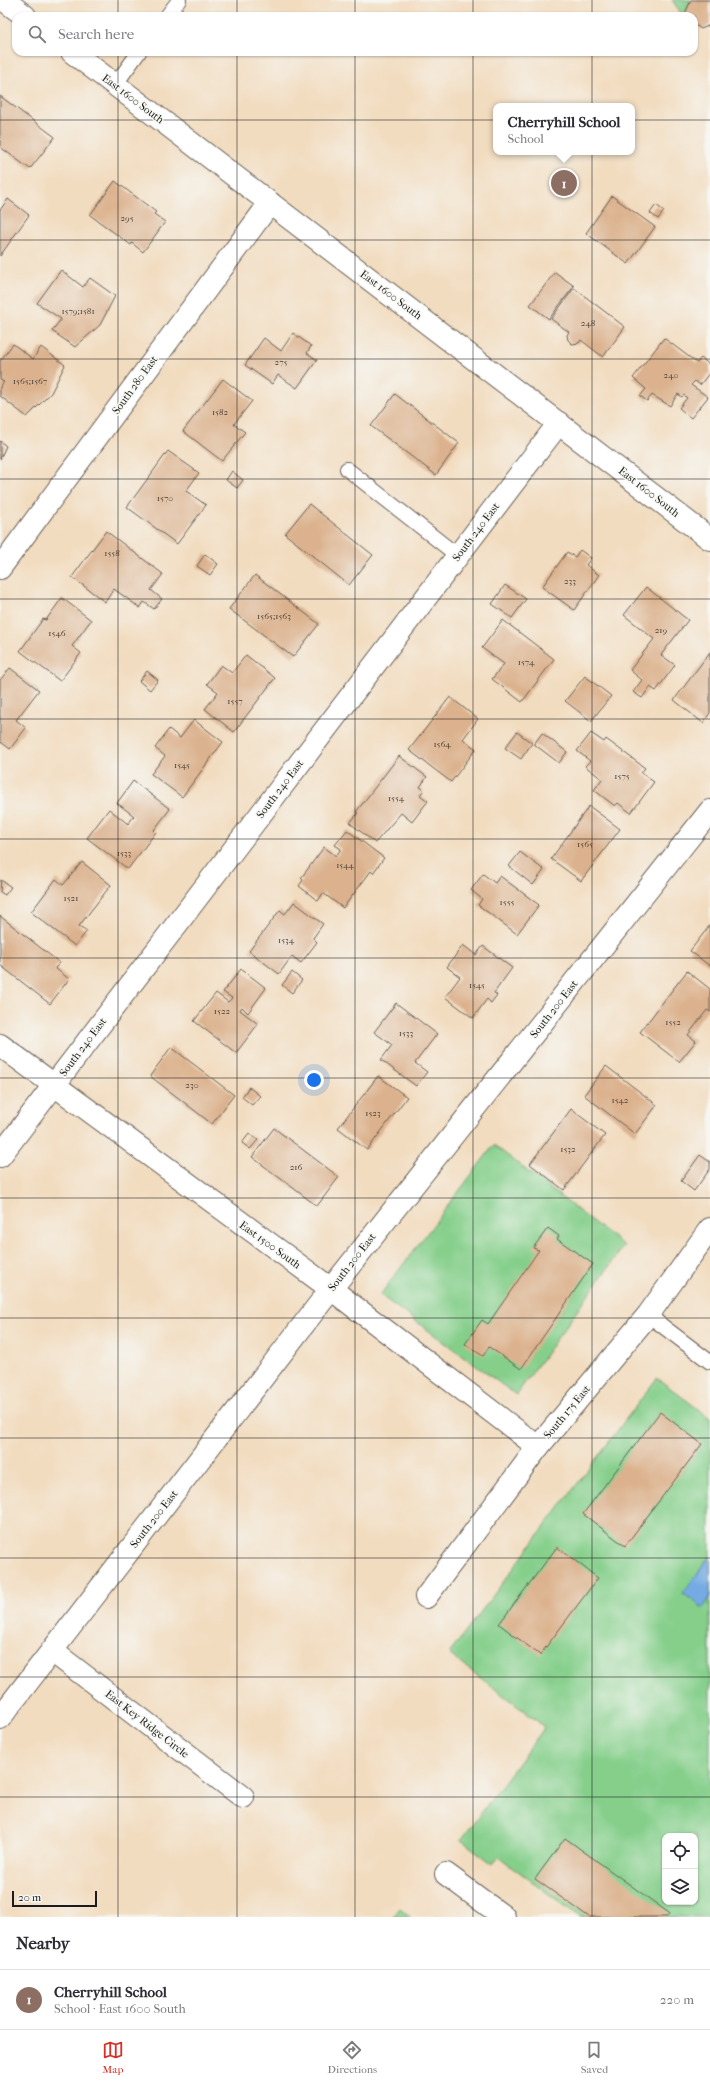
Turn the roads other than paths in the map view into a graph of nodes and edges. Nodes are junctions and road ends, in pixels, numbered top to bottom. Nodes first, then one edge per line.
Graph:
1 (4, 0) edge
2 (179, 0) edge
3 (20, 12) edge
4 (169, 12) edge
5 (77, 56) edge
6 (136, 56) edge
7 (115, 85) junction
8 (270, 203) junction
9 (559, 423) junction
10 (347, 469) dead end
11 (710, 539) edge
12 (458, 556) junction
13 (0, 568) edge
14 (710, 811) edge
15 (0, 1045) edge
16 (54, 1086) junction
17 (0, 1156) edge
18 (710, 1229) edge
19 (331, 1289) junction
20 (648, 1315) junction
21 (710, 1362) edge
22 (538, 1447) junction
23 (426, 1597) dead end
24 (52, 1651) junction
25 (0, 1718) edge
26 (243, 1797) dead end
27 (446, 1874) dead end
28 (504, 1917) edge

1 - 3 street
2 - 4 lane
5 - 7 street, East 1600 South
6 - 7 lane
7 - 8 street, East 1600 South
8 - 9 street, East 1600 South
8 - 13 street, South 280 East
9 - 11 street, East 1600 South
9 - 12 street, South 240 East
10 - 12 lane
12 - 16 street, South 240 East
14 - 19 street, South 200 East
15 - 16 street, East 1500 South
16 - 17 street, South 240 East
16 - 19 street, East 1500 South
18 - 20 street, South 175 East
19 - 22 street, East 1500 South
19 - 24 street, South 200 East
20 - 21 lane
20 - 22 street, South 175 East
22 - 23 street, South 175 East
24 - 25 street, South 200 East
24 - 26 street, East Key Ridge Circle
27 - 28 street

